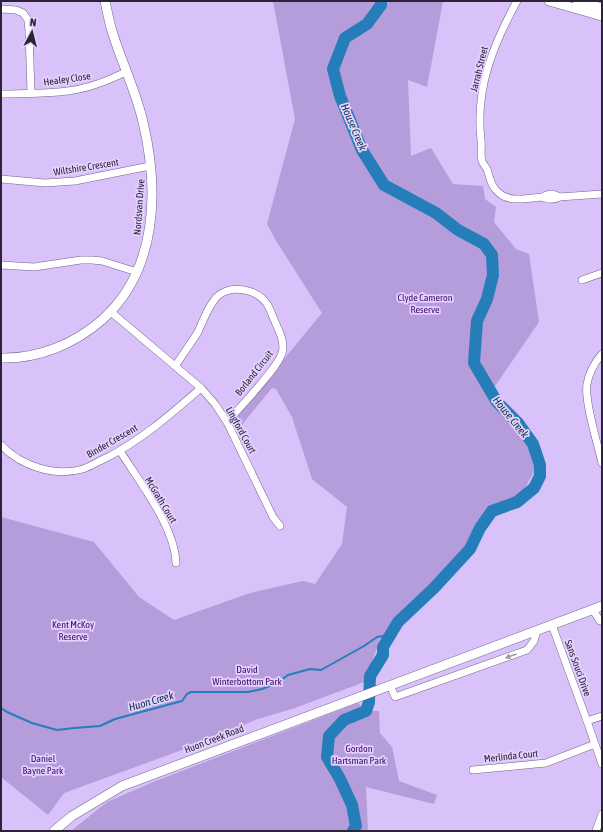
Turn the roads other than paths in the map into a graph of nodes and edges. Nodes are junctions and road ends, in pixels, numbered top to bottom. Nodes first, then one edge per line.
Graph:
1 (105, 1) edge
2 (517, 1) edge
3 (549, 1) edge
4 (577, 1) edge
5 (602, 8) edge
6 (1, 9) edge
7 (602, 16) edge
8 (126, 72) junction
9 (31, 93) junction
10 (1, 94) edge
11 (150, 166) junction
12 (1, 179) edge
13 (602, 194) edge
14 (1, 265) edge
15 (137, 272) junction
16 (602, 273) edge
17 (582, 280) dead end
18 (111, 312) junction
19 (602, 354) edge
20 (1, 358) edge
21 (176, 365) junction
22 (201, 388) junction
23 (227, 422) junction
24 (1, 445) edge
25 (120, 451) junction
26 (602, 463) edge
27 (280, 526) dead end
28 (176, 563) dead end
29 (602, 606) edge
30 (593, 610) junction
31 (602, 620) edge
32 (552, 625) junction
33 (537, 631) junction
34 (390, 685) junction
35 (602, 716) edge
36 (587, 721) junction
37 (595, 744) junction
38 (602, 764) edge
39 (473, 770) dead end
40 (602, 814) edge
41 (54, 831) edge
42 (596, 831) edge

1 - 8 street, Nordsvan Drive
2 - 13 street, Jarrah Street
3 - 7 street
4 - 5 street
6 - 9 street, Healey Close
8 - 9 street, Healey Close
8 - 11 street, Nordsvan Drive
9 - 10 street, Healey Close
11 - 12 street, Wiltshire Crescent
11 - 15 street, Nordsvan Drive
14 - 15 street
15 - 18 street, Nordsvan Drive
16 - 17 street
18 - 20 street, Nordsvan Drive
18 - 21 street, Lingford Court
19 - 26 street
21 - 22 street, Lingford Court
21 - 23 street, Borland Circuit
22 - 23 street, Lingford Court
22 - 25 street, Binder Crescent
23 - 27 street, Lingford Court
24 - 25 street, Binder Crescent
25 - 28 street, McGrath Court
29 - 30 street, Huon Creek Road
30 - 31 street
30 - 32 street, Huon Creek Road
32 - 33 street, Huon Creek Road
32 - 36 street, Sans Souci Drive
33 - 34 street, Huon Creek Road
33 -> 34 street
34 - 41 street, Huon Creek Road
35 - 36 street
36 - 37 street, Sans Souci Drive
37 - 38 street, Sans Souci Drive
37 - 39 street, Merlinda Court
40 - 42 street

